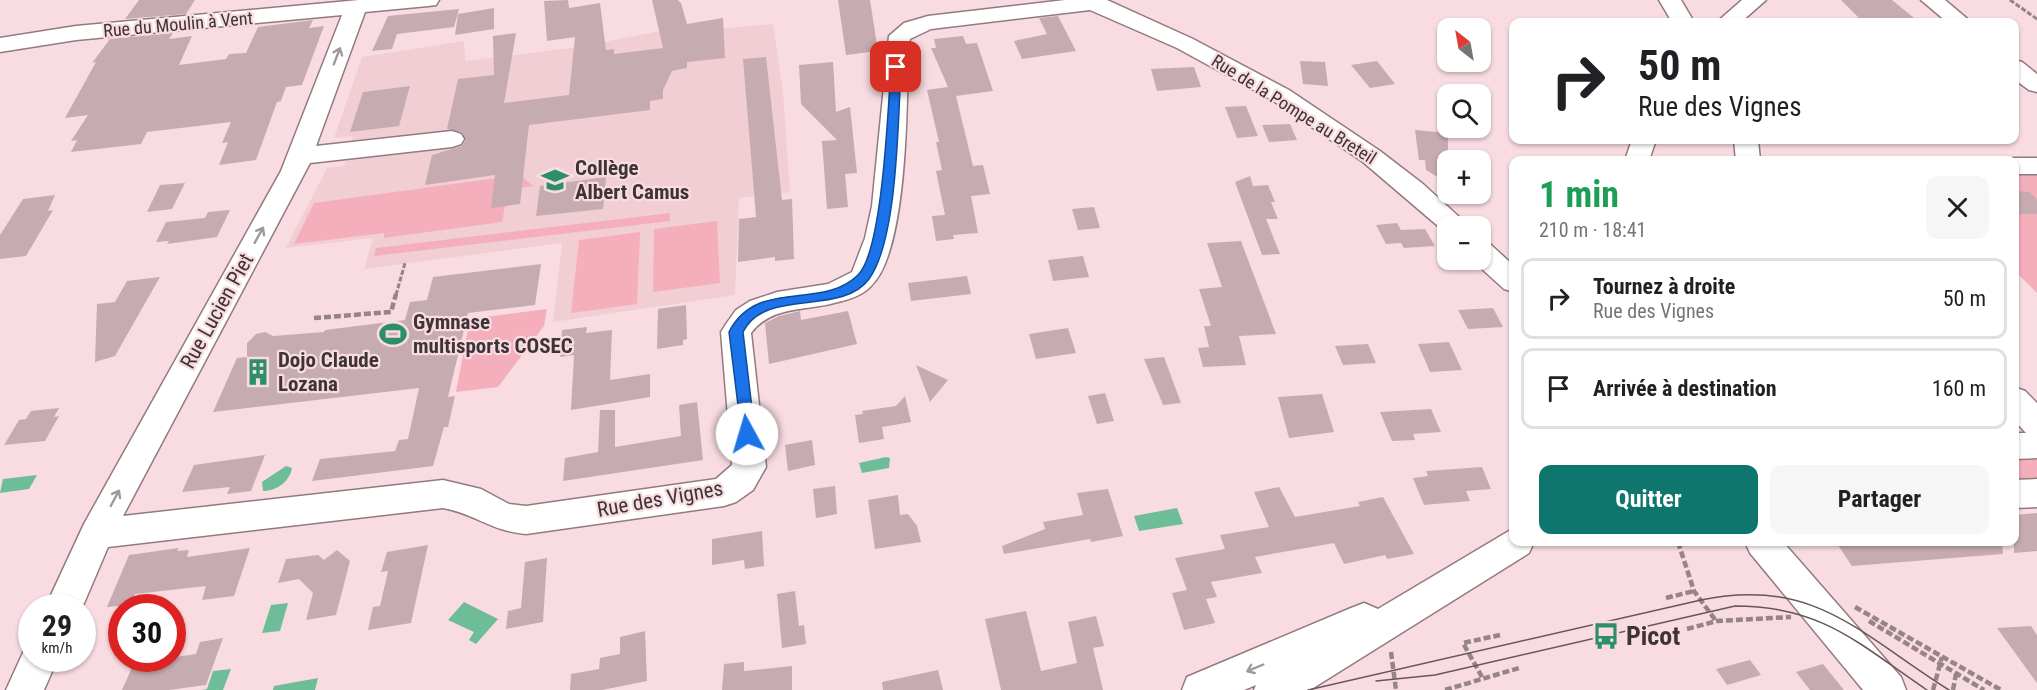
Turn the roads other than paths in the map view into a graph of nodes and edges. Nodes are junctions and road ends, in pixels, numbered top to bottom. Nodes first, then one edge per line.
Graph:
1 (428, 0) edge
2 (1670, 0) edge
3 (1755, 0) edge
4 (1932, 0) edge
5 (1091, 1) edge
6 (348, 5) edge
7 (1681, 18) edge
8 (1733, 18) edge
9 (1955, 18) edge
10 (0, 45) edge
11 (2019, 71) edge
12 (2037, 85) edge
13 (452, 138) dead end
14 (300, 156) junction
15 (2019, 166) edge
16 (2037, 166) edge
17 (1443, 216) edge
18 (1491, 261) edge
19 (1509, 277) edge
20 (2019, 404) edge
21 (2037, 424) edge
22 (2037, 445) edge
23 (2019, 446) edge
24 (2037, 493) edge
25 (2019, 495) edge
26 (96, 534) junction
27 (1510, 546) edge
28 (1765, 546) edge
29 (69, 594) edge
30 (1431, 594) junction
31 (33, 672) edge
32 (1212, 689) edge
33 (25, 690) edge
34 (1273, 690) edge
35 (1887, 690) edge

1 - 6 street, Rue du Moulin à Vent
2 - 7 street
3 - 8 street
4 - 9 street
5 - 17 street, Rue de la Pompe au Breteil
5 - 26 street, Rue des Vignes
6 - 10 street, Rue du Moulin à Vent
14 -> 6 street, Rue Lucien Piet
11 - 12 street
13 - 14 street
26 -> 14 street, Rue Lucien Piet
15 - 16 street
18 - 19 street
20 - 21 street
22 - 23 street
24 - 25 street
26 - 29 street, Rue Lucien Piet
27 - 30 street
28 - 35 street
30 -> 32 street
30 - 34 street
31 - 33 street

